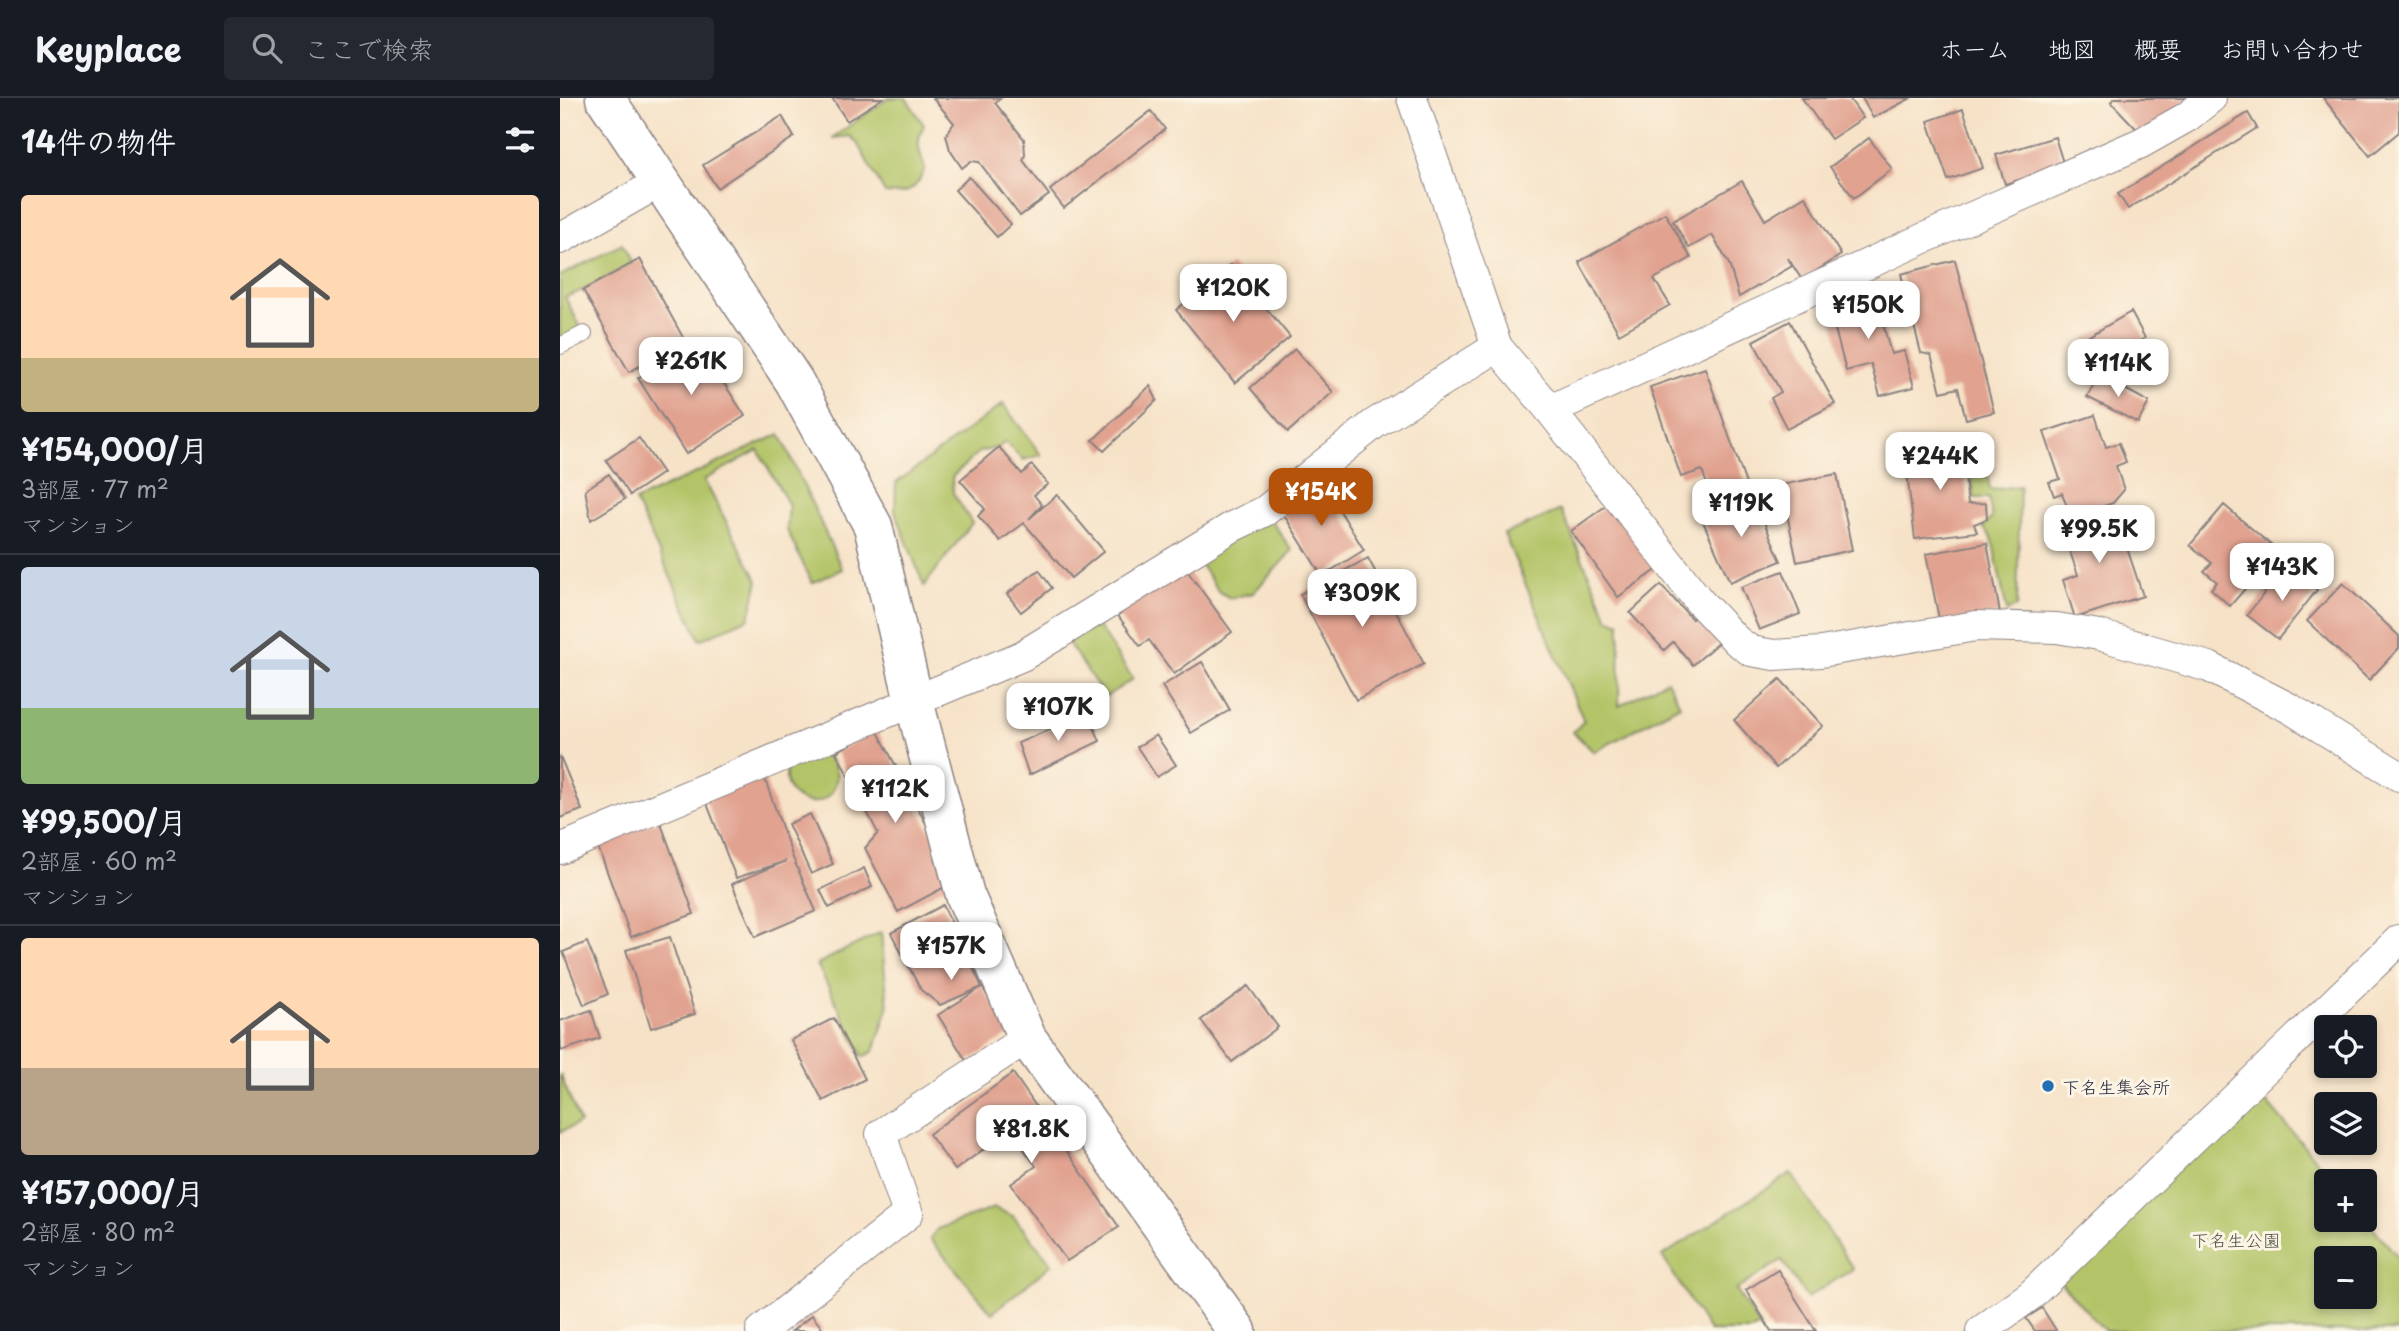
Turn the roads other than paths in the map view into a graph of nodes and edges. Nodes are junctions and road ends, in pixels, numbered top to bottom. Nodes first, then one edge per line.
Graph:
1 (605, 98) edge
2 (1412, 98) edge
3 (2211, 98) edge
4 (660, 182) junction
5 (560, 239) edge
6 (584, 334) dead end
7 (560, 346) edge
8 (1497, 347) junction
9 (1549, 410) junction
10 (914, 701) junction
11 (2399, 776) edge
12 (560, 849) edge
13 (2399, 940) edge
14 (1027, 1038) junction
15 (761, 1331) edge
16 (1237, 1331) edge
17 (1981, 1331) edge

1 - 4 street
2 - 8 street
3 - 9 street
4 - 5 street
4 - 10 street
6 - 7 lane
8 - 9 street
8 - 10 street
9 - 11 street
10 - 12 street
10 - 14 street
13 - 17 street
14 - 15 street
14 - 16 street

